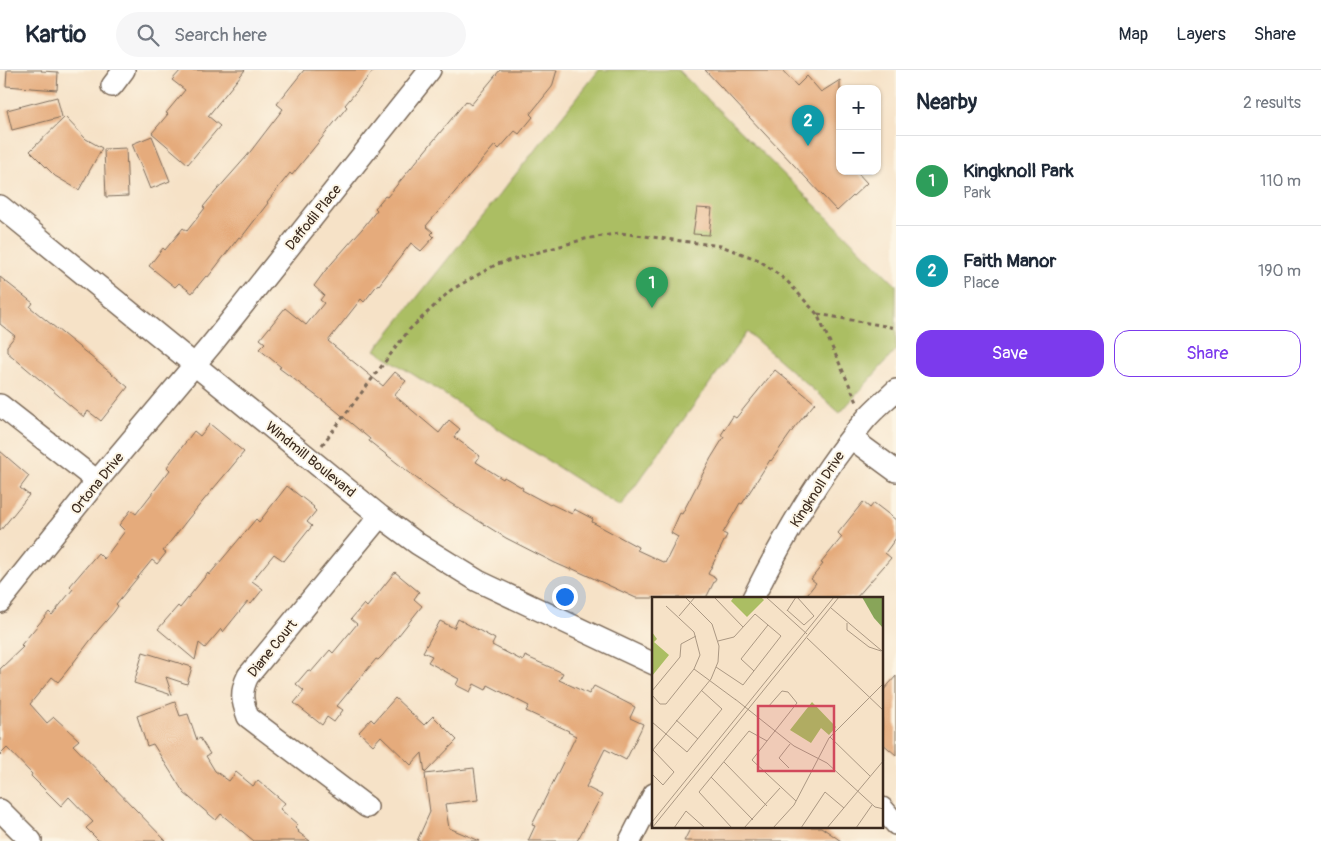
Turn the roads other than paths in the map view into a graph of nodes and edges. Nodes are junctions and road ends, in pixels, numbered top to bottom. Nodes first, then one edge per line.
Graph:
1 (430, 70) edge
2 (0, 206) edge
3 (195, 364) junction
4 (896, 390) edge
5 (0, 405) edge
6 (851, 438) junction
7 (896, 471) edge
8 (97, 481) junction
9 (380, 516) junction
10 (754, 597) edge
11 (0, 602) edge
12 (652, 663) edge
13 (652, 798) edge
14 (367, 807) dead end
15 (0, 810) edge
16 (884, 810) edge
17 (896, 824) edge
18 (31, 841) edge
19 (630, 841) edge

1 - 3 street, Daffodil Place
2 - 3 street, Windmill Boulevard
3 - 8 street, Ortona Drive
3 - 9 street, Windmill Boulevard
4 - 6 street, Kingknoll Drive
5 - 8 street
6 - 7 street
6 - 10 street, Kingknoll Drive
8 - 11 street, Ortona Drive
9 - 12 street, Windmill Boulevard
9 - 14 street, Diane Court
13 - 19 street
15 - 18 street
16 - 17 street

